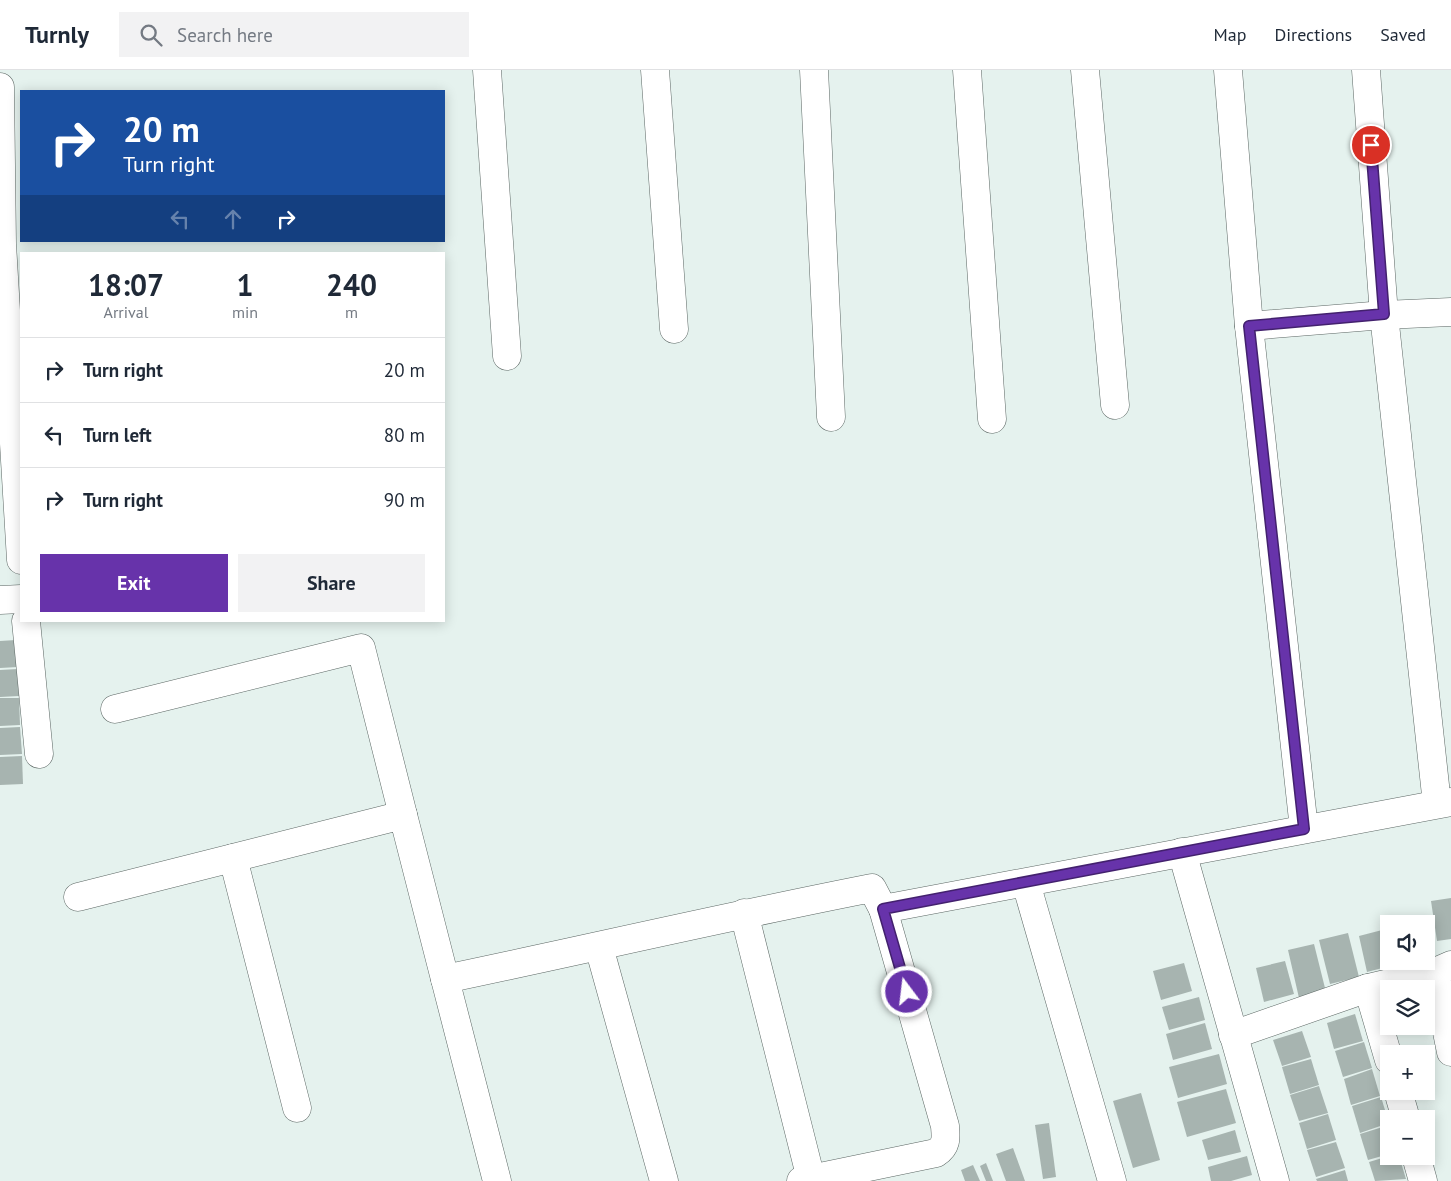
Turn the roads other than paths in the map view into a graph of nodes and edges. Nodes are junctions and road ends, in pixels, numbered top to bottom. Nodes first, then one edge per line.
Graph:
1 (487, 70) edge
2 (655, 70) edge
3 (814, 70) edge
4 (967, 70) edge
5 (1085, 70) edge
6 (1228, 70) edge
7 (1366, 70) edge
8 (0, 87) edge
9 (1, 244) edge
10 (1451, 312) edge
11 (1384, 314) junction
12 (1249, 326) junction
13 (674, 330) dead end
14 (507, 356) dead end
15 (1115, 405) dead end
16 (5, 412) edge
17 (831, 417) dead end
18 (992, 419) dead end
19 (20, 551) edge
20 (20, 599) edge
21 (0, 600) edge
22 (26, 622) edge
23 (115, 710) dead end
24 (39, 754) dead end
25 (1444, 803) edge
26 (403, 815) junction
27 (1304, 829) junction
28 (1182, 852) junction
29 (234, 858) junction
30 (1026, 883) junction
31 (78, 897) dead end
32 (883, 909) junction
33 (744, 913) junction
34 (599, 947) junction
35 (1443, 968) edge
36 (445, 979) junction
37 (1368, 988) junction
38 (1233, 1035) junction
39 (1385, 1045) edge
40 (1451, 1052) edge
41 (297, 1108) dead end
42 (1419, 1165) edge
43 (806, 1180) edge
44 (498, 1181) edge
45 (664, 1181) edge
46 (1112, 1181) edge
47 (1275, 1181) edge
48 (1424, 1181) edge

1 - 14 street
2 - 13 street
3 - 17 street
4 - 18 street
5 - 15 street
6 - 12 street
7 - 11 street
8 - 9 street
9 - 16 street
10 - 11 street
11 - 12 street
11 - 25 street
12 - 27 street
16 - 19 street
20 - 21 street
22 - 24 street
23 - 26 street
25 - 27 street
26 - 29 street
26 - 36 street
27 - 28 street
28 - 30 street
28 - 38 street
29 - 31 street
29 - 41 street
30 - 32 street
30 - 46 street
32 - 33 street
32 - 43 street
33 - 34 street
33 - 43 street
34 - 36 street
34 - 45 street
35 - 37 street
35 - 40 street
36 - 44 street
37 - 38 street
37 - 39 street
38 - 47 street
42 - 48 street

